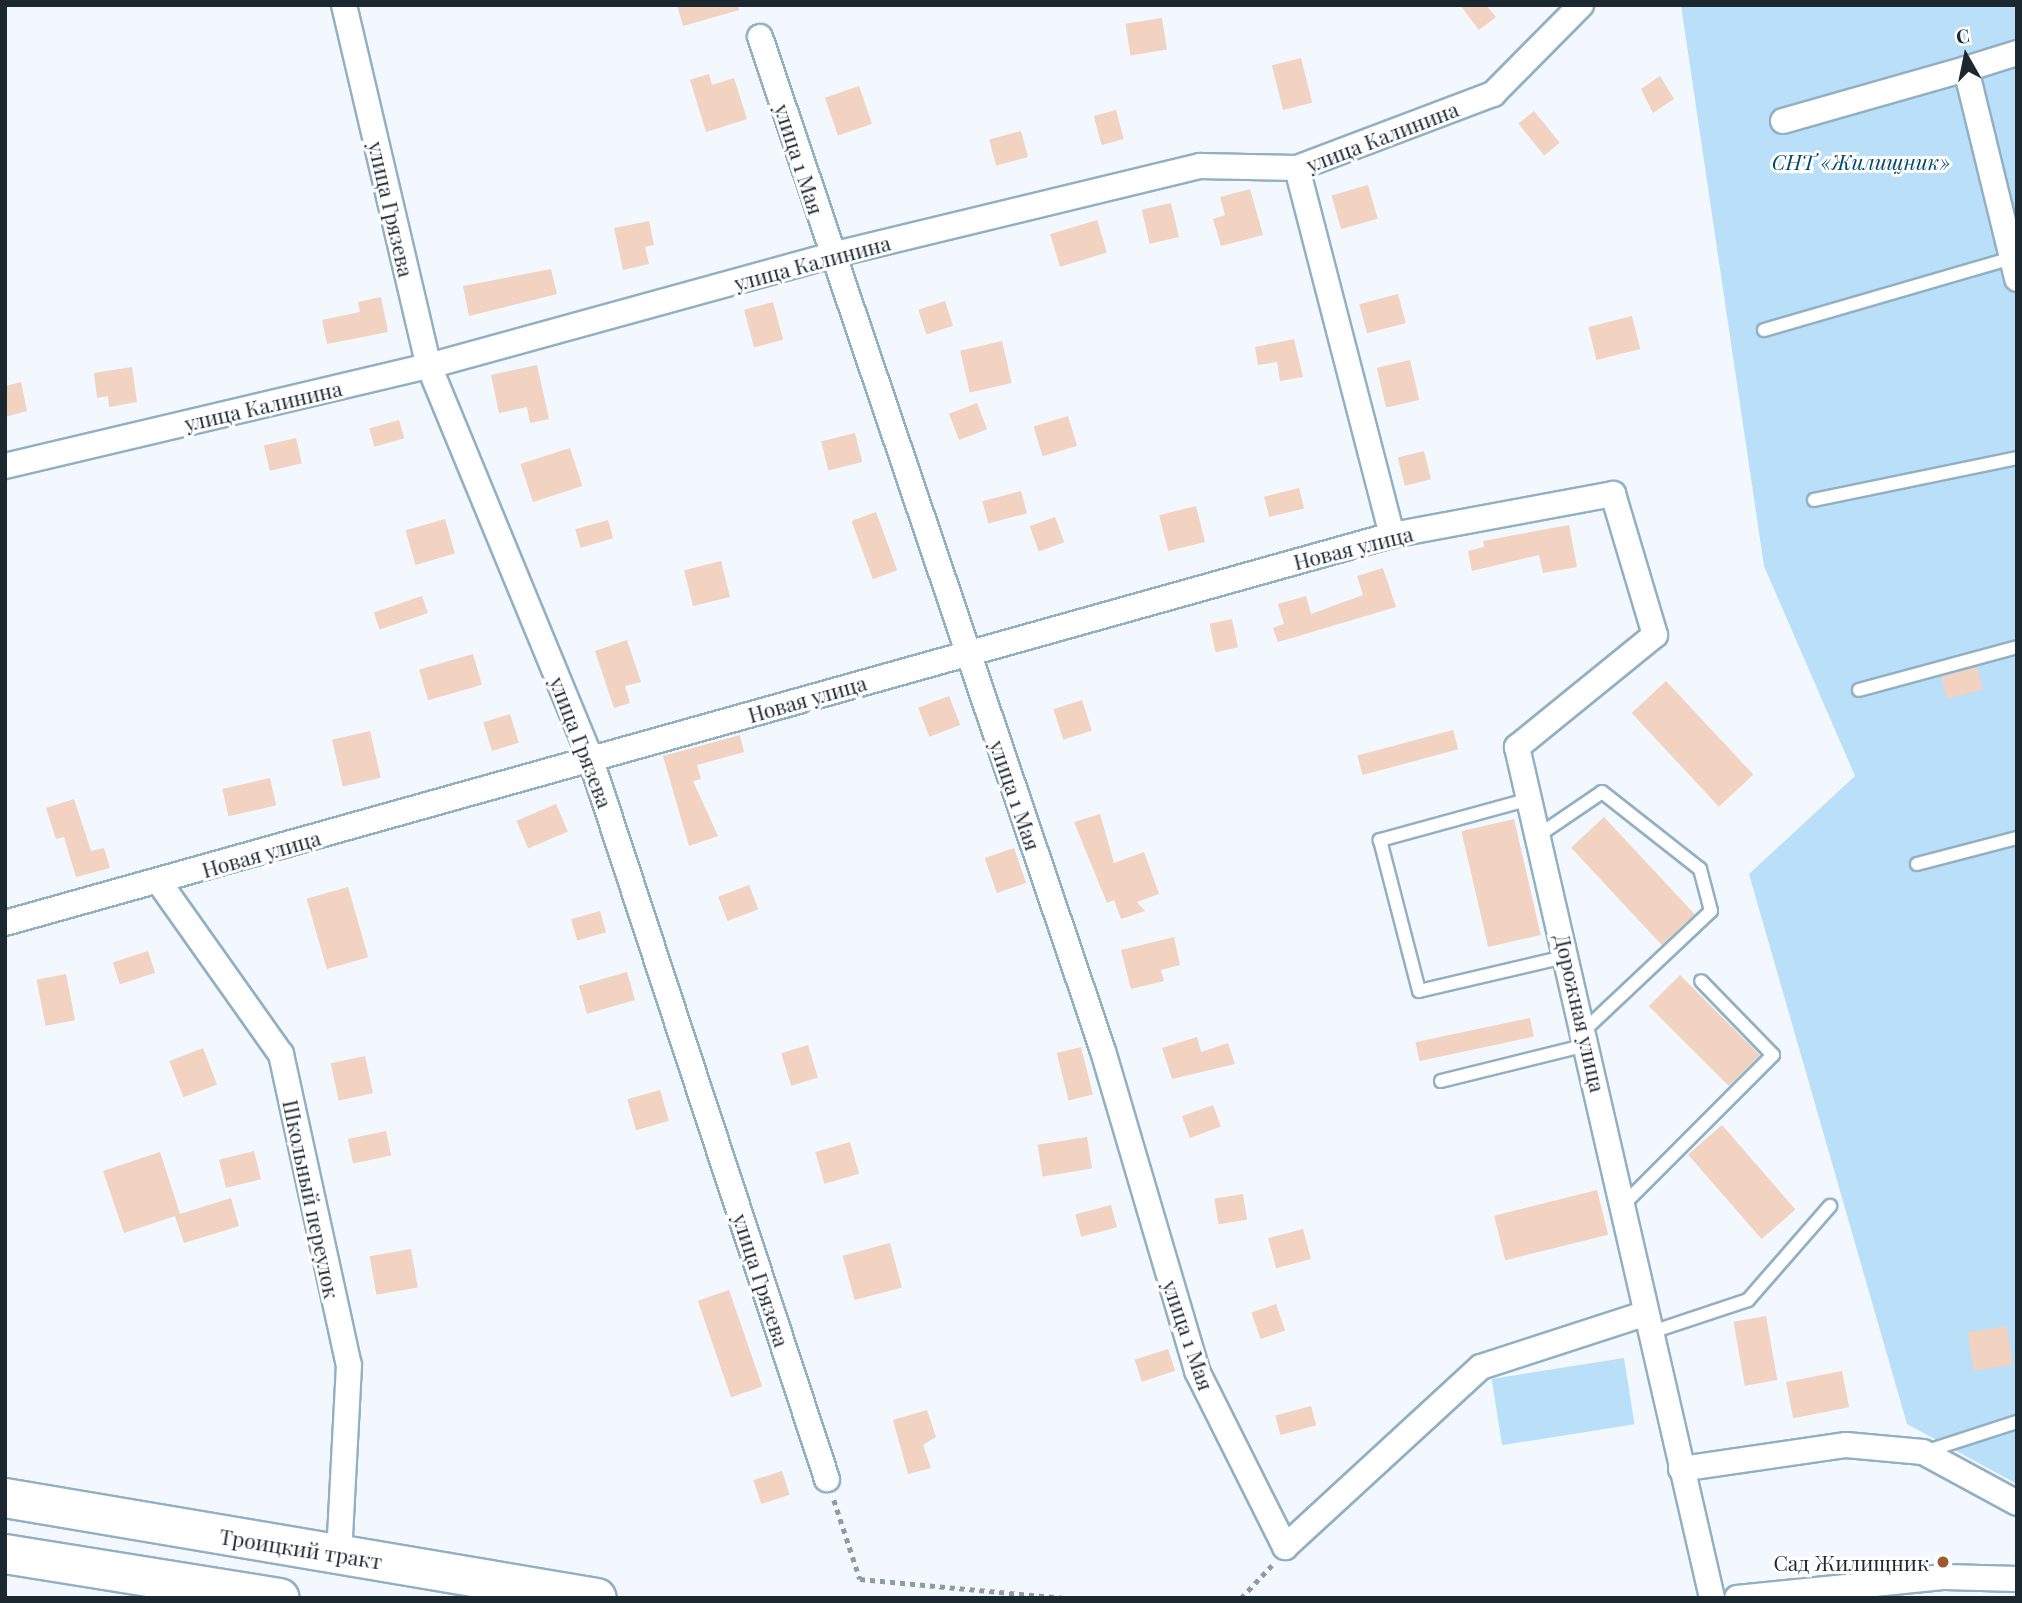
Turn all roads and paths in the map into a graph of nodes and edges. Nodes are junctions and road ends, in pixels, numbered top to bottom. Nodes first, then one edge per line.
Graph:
1 (344, 5) edge
2 (1581, 5) edge
3 (760, 37) dead end
4 (2017, 53) edge
5 (1966, 69) junction
6 (1783, 121) dead end
7 (1297, 168) junction
8 (832, 255) junction
9 (2015, 265) edge
10 (1764, 330) dead end
11 (429, 366) junction
12 (2017, 458) edge
13 (5, 466) edge
14 (1613, 494) joint
15 (1814, 500) dead end
16 (1392, 535) junction
17 (2017, 647) edge
18 (967, 652) junction
19 (1859, 690) dead end
20 (591, 761) junction
21 (1530, 799) junction
22 (1539, 835) junction
23 (2017, 838) edge
24 (1917, 864) dead end
25 (159, 882) junction
26 (5, 923) edge
27 (1568, 956) junction
28 (1701, 981) dead end
29 (1588, 1037) junction
30 (1441, 1081) dead end
31 (1622, 1206) junction
32 (1830, 1206) dead end
33 (1647, 1324) junction
34 (2017, 1422) edge
35 (1923, 1452) junction
36 (1681, 1469) junction
37 (827, 1479) joint
38 (5, 1499) edge
39 (2017, 1503) edge
40 (1285, 1547) junction
41 (339, 1553) junction
42 (5, 1554) edge
43 (2017, 1579) edge
44 (280, 1598) edge
45 (597, 1598) edge
46 (1065, 1598) edge
47 (1241, 1598) edge
48 (1712, 1598) edge
49 (1737, 1598) edge

1 - 11 street, улица Грязева
2 - 7 street, улица Калинина
3 - 8 street, улица 1 Мая
4 - 5 street
5 - 6 street
5 - 9 street
7 - 8 street, улица Калинина
7 - 16 street
8 - 11 street, улица Калинина
8 - 18 street, улица 1 Мая
9 - 10 lane
11 - 13 street, улица Калинина
11 - 20 street, улица Грязева
12 - 15 lane
14 - 16 street, Новая улица
14 - 21 street, Дорожная улица
16 - 18 street, Новая улица
17 - 19 lane
18 - 20 street, Новая улица
18 - 40 street, улица 1 Мая
20 - 25 street, Новая улица
20 - 37 street, улица Грязева
21 - 22 street, Дорожная улица
21 - 27 lane
22 - 27 street, Дорожная улица
22 - 29 lane
23 - 24 lane
25 - 26 street, Новая улица
25 - 41 street, Школьный переулок
27 - 29 street, Дорожная улица
28 - 31 lane
29 - 30 lane
29 - 31 street, Дорожная улица
31 - 33 street, Дорожная улица
32 - 33 lane
33 - 36 street, Дорожная улица
33 - 40 street
34 - 35 lane
35 - 36 street
35 - 39 street
36 - 48 street, Дорожная улица
37 - 46 path
38 - 41 main road, Троицкий тракт
40 - 47 path
41 - 45 main road, Троицкий тракт
42 - 44 main road
43 - 49 street

